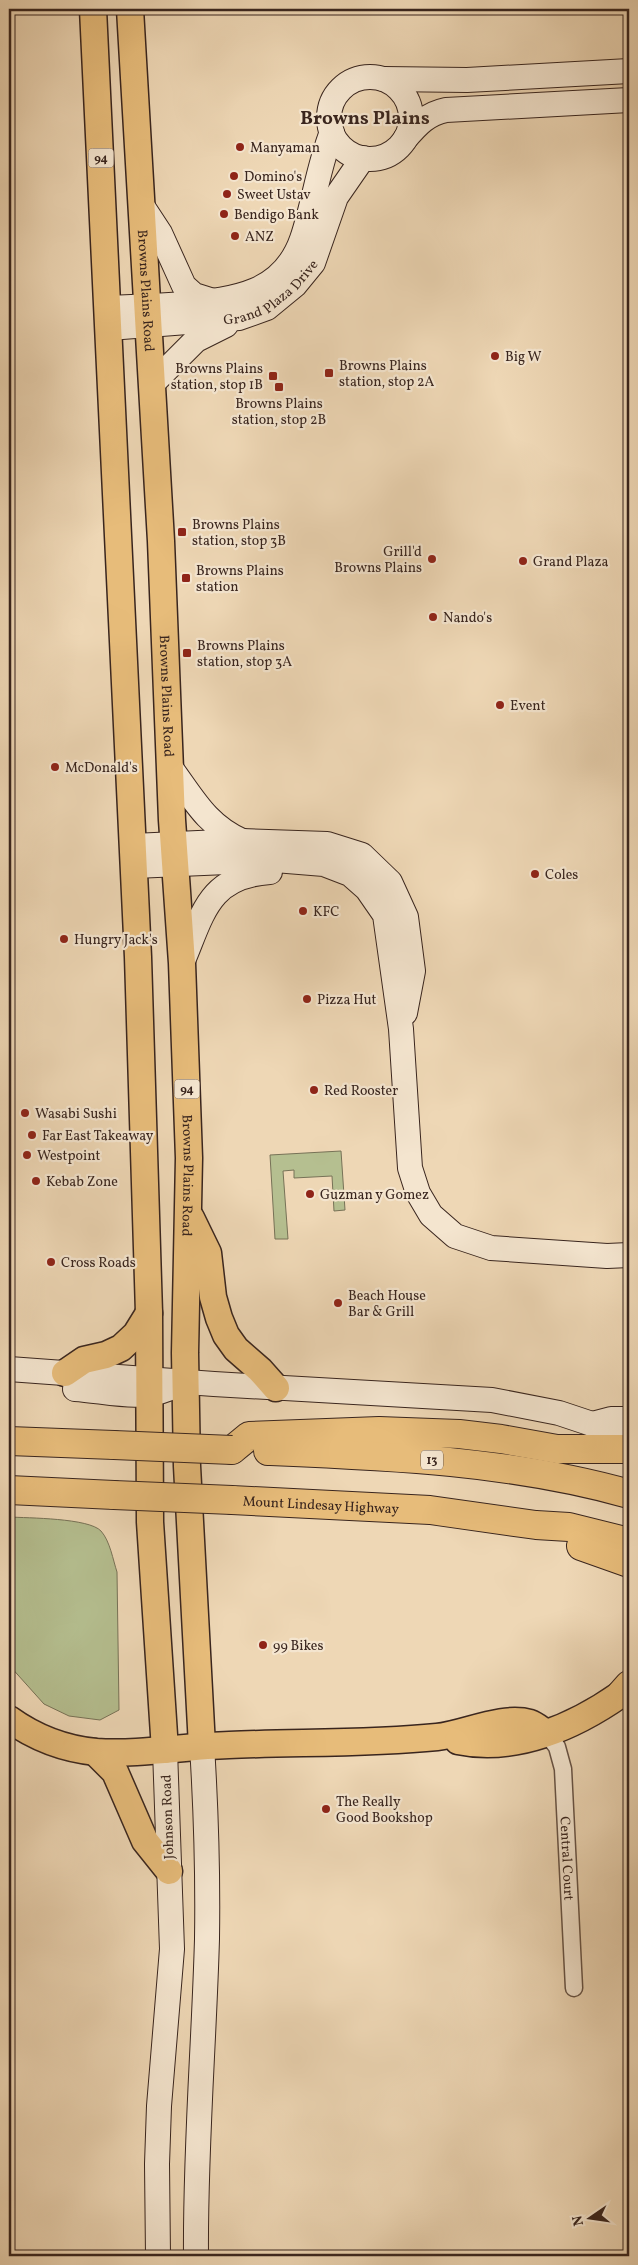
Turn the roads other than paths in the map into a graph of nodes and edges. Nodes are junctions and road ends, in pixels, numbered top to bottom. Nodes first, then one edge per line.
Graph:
1 (93, 9) edge
2 (130, 9) edge
3 (629, 71) edge
4 (384, 79) junction
5 (629, 100) edge
6 (332, 132) junction
7 (404, 139) junction
8 (363, 158) junction
9 (141, 204) junction
10 (214, 301) junction
11 (148, 317) junction
12 (109, 318) junction
13 (239, 318) junction
14 (152, 384) junction
15 (170, 767) junction
16 (242, 841) junction
17 (175, 854) junction
18 (133, 856) junction
19 (296, 863) junction
20 (182, 963) junction
21 (401, 1029) junction
22 (189, 1215) junction
23 (629, 1256) edge
24 (149, 1314) junction
25 (9, 1369) edge
26 (65, 1373) junction
27 (185, 1382) junction
28 (9, 1384) edge
29 (150, 1386) junction
30 (276, 1388) junction
31 (629, 1419) edge
32 (593, 1437) junction
33 (9, 1441) edge
34 (629, 1447) edge
35 (232, 1450) junction
36 (9, 1490) edge
37 (629, 1494) edge
38 (536, 1525) junction
39 (629, 1542) edge
40 (629, 1563) edge
41 (626, 1690) edge
42 (9, 1719) edge
43 (546, 1733) junction
44 (202, 1746) junction
45 (164, 1750) junction
46 (95, 1752) junction
47 (169, 1871) junction
48 (574, 1988) dead end
49 (158, 2256) edge
50 (196, 2256) edge

1 - 12 main road, 94
2 - 9 main road, Browns Plains Road / 94
3 - 4 street
4 - 6 street
4 - 7 street
5 - 7 street
6 - 8 street
6 - 10 street, Grand Plaza Drive
7 - 8 street
8 - 13 street, Grand Plaza Drive
9 - 10 street
9 - 11 main road, Browns Plains Road / 94
10 - 11 street, Grand Plaza Drive
11 - 12 street, Grand Plaza Drive
11 - 13 street, Grand Plaza Drive
11 - 14 main road, Browns Plains Road / 94
12 - 18 main road, 94
13 - 14 street
14 - 15 main road, Browns Plains Road / 94
15 - 16 street
15 - 17 main road, Browns Plains Road / 94
16 - 17 street
16 - 21 street
17 - 18 street
17 - 19 street
17 - 20 main road, Browns Plains Road / 94
18 - 24 main road, 94
19 - 20 street
19 - 21 street
20 - 22 main road, Browns Plains Road / 94
21 - 23 street
22 - 27 main road, Browns Plains Road / 94
22 - 30 main road
24 - 26 main road
24 - 29 main road, 94
25 - 26 street
26 - 29 street
27 - 29 street
27 - 30 street
27 - 44 main road
28 - 29 street
29 - 45 main road, Johnson Road
30 - 32 street
31 - 32 street
32 - 34 highway
32 - 35 highway
33 - 35 highway, 13, bridge
35 - 37 highway, 13
36 - 38 highway, Mount Lindesay Highway, bridge
38 - 39 highway, Mount Lindesay Highway
38 - 40 highway
41 - 43 main road
42 - 46 main road
43 - 44 main road
43 - 48 street, Central Court
44 - 45 main road
44 - 50 street
45 - 46 main road
45 - 47 street, Johnson Road
46 - 47 main road
47 - 49 street, Johnson Road

